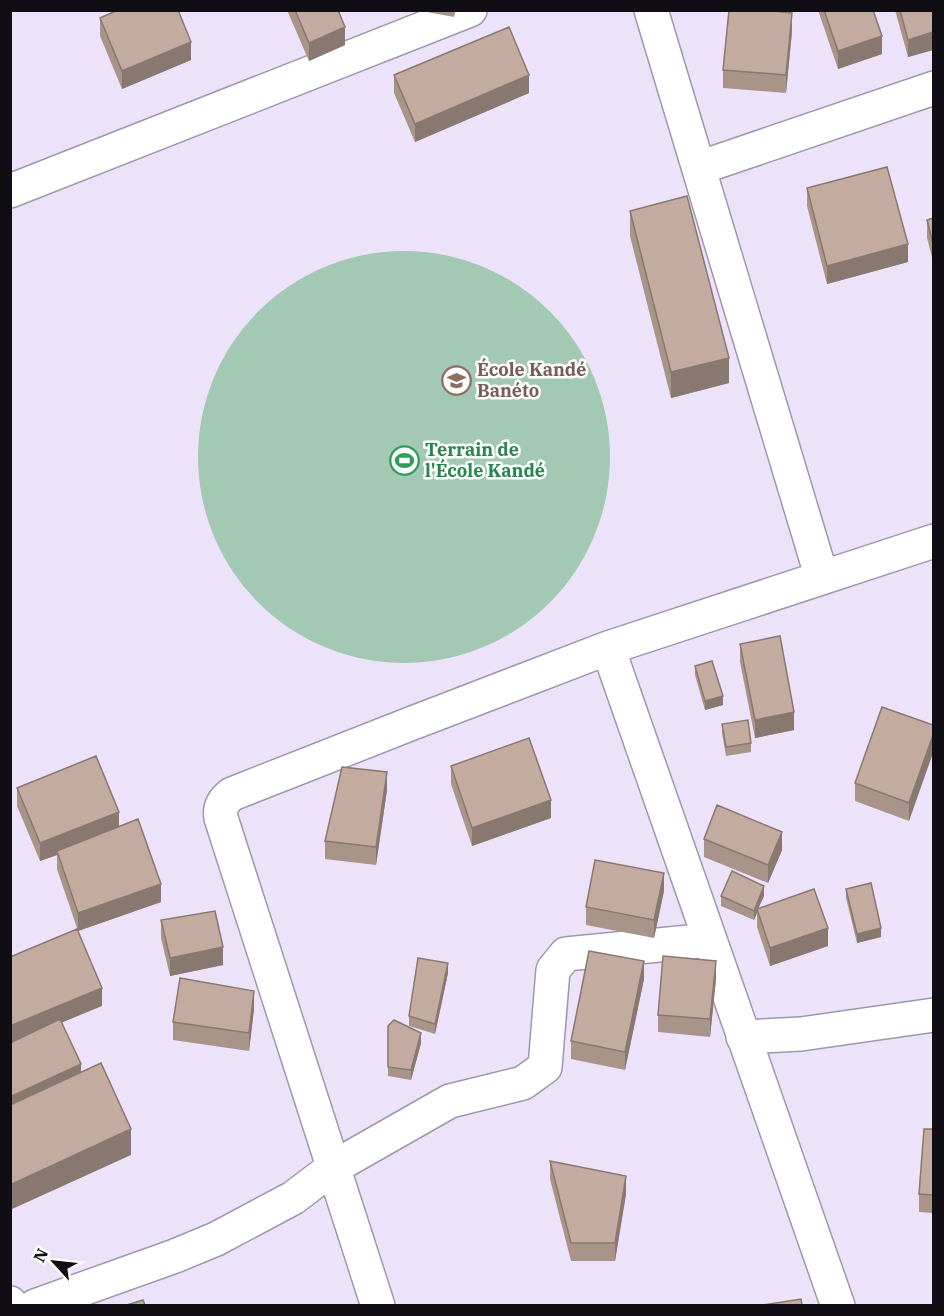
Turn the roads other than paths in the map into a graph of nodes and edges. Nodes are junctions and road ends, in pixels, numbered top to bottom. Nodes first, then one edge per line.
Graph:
1 (470, 10) edge
2 (651, 10) edge
3 (933, 88) edge
4 (699, 168) junction
5 (10, 191) edge
6 (933, 541) edge
7 (822, 578) junction
8 (608, 648) junction
9 (710, 940) junction
10 (933, 1015) edge
11 (743, 1037) junction
12 (334, 1167) junction
13 (35, 1305) edge
14 (378, 1305) edge
15 (846, 1305) edge

1 - 5 street
2 - 4 street
3 - 4 street
4 - 7 street
6 - 7 street
7 - 8 street
8 - 9 street
8 - 12 street
9 - 11 street
9 - 12 street
10 - 11 street
11 - 15 street
12 - 13 street
12 - 14 street

